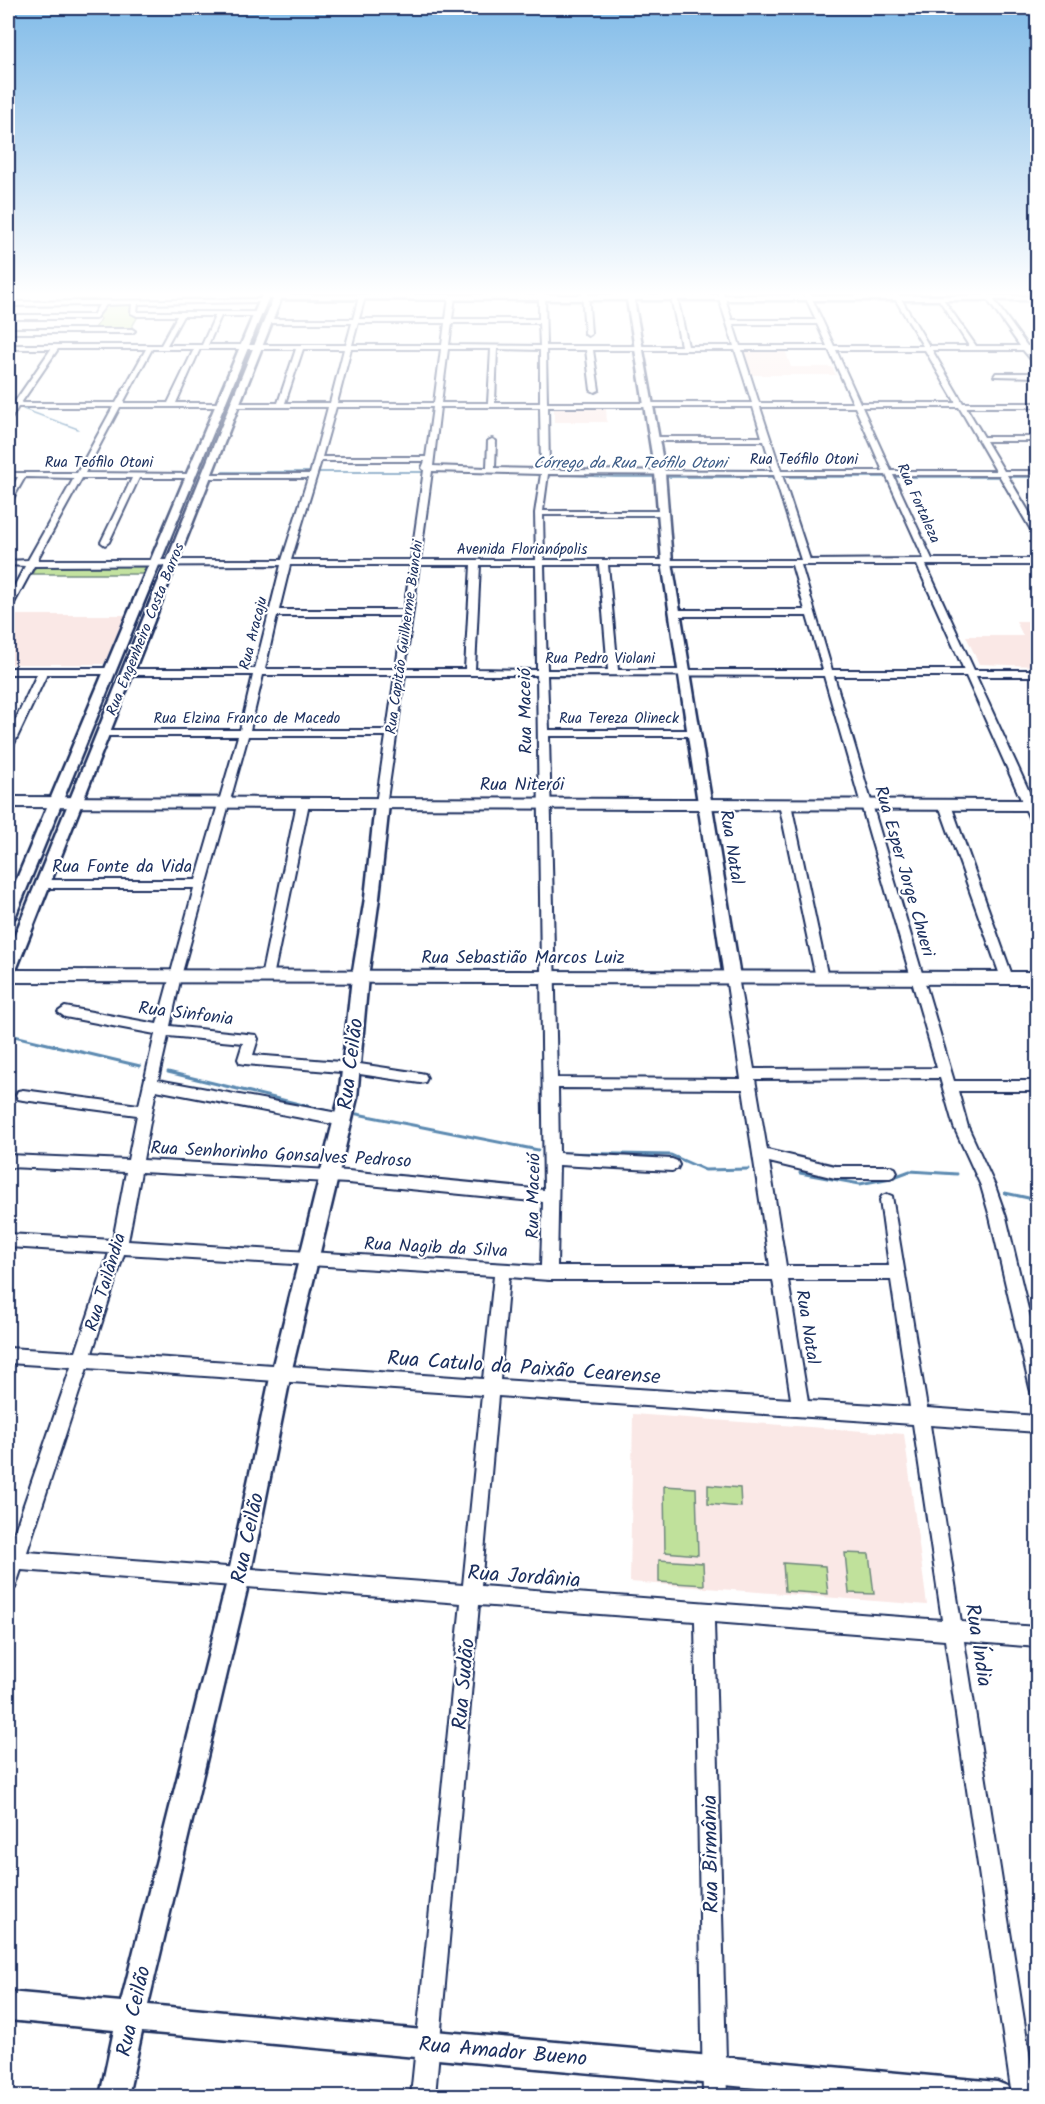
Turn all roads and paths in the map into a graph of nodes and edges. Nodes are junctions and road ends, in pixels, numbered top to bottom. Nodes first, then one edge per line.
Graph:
1 (23, 390) edge
2 (126, 390) edge
3 (179, 390) edge
4 (226, 390) edge
5 (241, 390) edge
6 (286, 390) edge
7 (336, 390) edge
8 (440, 390) edge
9 (492, 390) edge
10 (544, 390) edge
11 (646, 390) edge
12 (751, 390) edge
13 (851, 390) edge
14 (952, 390) edge
15 (12, 405) edge
16 (118, 405) junction
17 (171, 405) junction
18 (220, 405) junction
19 (235, 405) junction
20 (281, 405) junction
21 (332, 405) junction
22 (438, 405) junction
23 (491, 405) junction
24 (544, 405) junction
25 (649, 405) junction
26 (756, 405) junction
27 (858, 405) junction
28 (961, 405) junction
29 (1038, 405) edge
30 (8, 417) edge
31 (654, 439) junction
32 (766, 439) junction
33 (981, 439) junction
34 (1038, 439) edge
35 (492, 441) dead end
36 (318, 459) junction
37 (427, 468) junction
38 (491, 468) junction
39 (314, 473) junction
40 (544, 473) junction
41 (1038, 473) edge
42 (8, 475) edge
43 (23, 475) junction
44 (79, 475) junction
45 (137, 476) junction
46 (191, 476) junction
47 (207, 476) junction
48 (660, 477) junction
49 (778, 477) junction
50 (890, 477) junction
51 (1003, 477) junction
52 (1038, 480) edge
53 (8, 500) edge
54 (539, 513) junction
55 (663, 513) junction
56 (1038, 535) edge
57 (105, 542) dead end
58 (172, 562) junction
59 (286, 562) junction
60 (415, 562) junction
61 (476, 562) junction
62 (540, 562) junction
63 (603, 562) junction
64 (667, 562) junction
65 (801, 562) junction
66 (924, 562) junction
67 (1038, 562) edge
68 (8, 563) edge
69 (31, 563) junction
70 (154, 563) junction
71 (8, 605) edge
72 (274, 613) junction
73 (407, 613) junction
74 (675, 613) junction
75 (810, 613) junction
76 (8, 671) edge
77 (44, 671) junction
78 (110, 671) junction
79 (128, 672) junction
80 (260, 672) junction
81 (400, 672) junction
82 (470, 672) junction
83 (543, 672) junction
84 (613, 672) junction
85 (684, 673) junction
86 (828, 673) junction
87 (969, 673) junction
88 (1038, 673) edge
89 (103, 733) junction
90 (244, 733) junction
91 (391, 733) junction
92 (544, 733) junction
93 (694, 733) junction
94 (8, 746) edge
95 (56, 801) junction
96 (8, 802) edge
97 (75, 803) junction
98 (224, 803) junction
99 (303, 803) junction
100 (382, 804) junction
101 (545, 804) junction
102 (705, 804) junction
103 (785, 804) junction
104 (867, 805) junction
105 (945, 805) junction
106 (1033, 805) edge
107 (1038, 824) edge
108 (42, 884) junction
109 (201, 884) junction
110 (8, 917) edge
111 (8, 970) edge
112 (8, 976) edge
113 (175, 976) junction
114 (267, 977) junction
115 (360, 977) junction
116 (549, 977) junction
117 (732, 977) junction
118 (822, 978) junction
119 (917, 978) junction
120 (1007, 978) junction
121 (1038, 978) edge
122 (65, 1012) dead end
123 (162, 1030) junction
124 (353, 1068) junction
125 (420, 1078) dead end
126 (748, 1079) junction
127 (947, 1080) junction
128 (551, 1083) junction
129 (150, 1084) junction
130 (1038, 1086) edge
131 (23, 1095) dead end
132 (145, 1111) junction
133 (343, 1120) junction
134 (760, 1154) junction
135 (552, 1159) junction
136 (8, 1161) edge
137 (672, 1165) dead end
138 (134, 1166) junction
139 (890, 1173) dead end
140 (328, 1174) junction
141 (551, 1197) junction
142 (887, 1200) dead end
143 (8, 1240) edge
144 (118, 1247) junction
145 (308, 1259) junction
146 (502, 1271) junction
147 (779, 1272) junction
148 (549, 1273) junction
149 (898, 1273) junction
150 (8, 1355) edge
151 (81, 1360) junction
152 (281, 1373) junction
153 (491, 1387) junction
154 (1038, 1388) edge
155 (801, 1408) junction
156 (920, 1416) junction
157 (1038, 1424) edge
158 (11, 1560) edge
159 (239, 1577) junction
160 (8, 1581) edge
161 (471, 1594) junction
162 (704, 1612) junction
163 (953, 1630) junction
164 (1038, 1637) edge
165 (8, 2006) edge
166 (131, 2018) junction
167 (428, 2044) junction
168 (715, 2083) edge
169 (114, 2097) edge
170 (423, 2097) edge
171 (998, 2097) edge
172 (1024, 2097) edge

1 - 15 street
2 - 16 street
3 - 17 street
4 - 18 street, Rua Engenheiro Costa Barros
5 - 19 street, Rua Engenheiro Costa Barros
6 - 20 street
7 - 21 street, Rua Aracaju
8 - 22 street, Rua Capitão Guilherme Bianchi
9 - 23 street
10 - 24 street, Rua Maceió
11 - 25 street, Rua Natal
12 - 26 street, Rua Esper Jorge Chueri
13 - 27 street, Rua Fortaleza
14 - 28 street
15 - 16 street
15 - 30 street
16 - 17 street
16 - 44 street
17 - 18 street
18 - 46 street, Rua Engenheiro Costa Barros
19 - 20 street
19 - 47 street, Rua Engenheiro Costa Barros
20 - 21 street
21 - 22 street
21 - 36 street, Rua Aracaju
22 - 23 street
22 - 37 street, Rua Capitão Guilherme Bianchi
23 - 24 street
24 - 25 street
24 - 40 street, Rua Maceió
25 - 26 street
25 - 31 street, Rua Natal
26 - 27 street
26 - 32 street, Rua Esper Jorge Chueri
27 - 28 street
27 - 50 street, Rua Fortaleza
28 - 29 street
28 - 33 street
31 - 32 street
31 - 48 street, Rua Natal
32 - 49 street, Rua Esper Jorge Chueri
33 - 34 street
33 - 51 street
35 - 38 street
36 - 37 street, Rua Teófilo Otoni
36 - 39 street, Rua Aracaju
37 - 38 street, Rua Teófilo Otoni
37 - 60 street, Rua Capitão Guilherme Bianchi
38 - 40 street, Rua Teófilo Otoni
39 - 47 street
39 - 59 street, Rua Aracaju
40 - 48 street, Rua Teófilo Otoni
40 - 54 street, Rua Maceió
41 - 51 street, Rua Teófilo Otoni
42 - 43 street, Rua Teófilo Otoni
43 - 44 street, Rua Teófilo Otoni
43 - 53 street
44 - 45 street, Rua Teófilo Otoni
44 - 69 street
45 - 46 street, Rua Teófilo Otoni
45 - 57 street
46 - 70 street, Rua Engenheiro Costa Barros
47 - 58 street, Rua Engenheiro Costa Barros
48 - 49 street, Rua Teófilo Otoni
48 - 55 street, Rua Natal
49 - 50 street, Rua Teófilo Otoni
49 - 65 street, Rua Esper Jorge Chueri
50 - 51 street, Rua Teófilo Otoni
50 - 66 street, Rua Fortaleza
51 - 52 street, Rua Teófilo Otoni
51 - 56 street
54 - 55 street
54 - 62 street, Rua Maceió
55 - 64 street, Rua Natal
58 - 59 street, Avenida Florianópolis
58 - 70 street, Avenida Florianópolis
58 - 79 street, Rua Engenheiro Costa Barros
59 - 60 street, Avenida Florianópolis
59 - 72 street, Rua Aracaju
60 - 61 street, Avenida Florianópolis
60 - 73 street, Rua Capitão Guilherme Bianchi
61 - 62 street, Avenida Florianópolis
61 - 82 street
62 - 63 street, Avenida Florianópolis
62 - 83 street, Rua Maceió
63 - 64 street, Avenida Florianópolis
63 - 84 street
64 - 65 street, Avenida Florianópolis
64 - 74 street, Rua Natal
65 - 66 street, Avenida Florianópolis
65 - 75 street, Rua Esper Jorge Chueri
66 - 67 street, Avenida Florianópolis
66 - 87 street, Rua Fortaleza
68 - 69 street, Avenida Florianópolis
69 - 70 street, Avenida Florianópolis
69 - 71 street
70 - 78 street, Rua Engenheiro Costa Barros
72 - 73 street
72 - 80 street, Rua Aracaju
73 - 81 street, Rua Capitão Guilherme Bianchi
74 - 75 street
74 - 85 street, Rua Natal
75 - 86 street, Rua Esper Jorge Chueri
76 - 77 street
77 - 78 street
77 - 94 street
78 - 95 street, Rua Engenheiro Costa Barros
79 - 80 street, Rua Pedro Violani
79 - 89 street, Rua Engenheiro Costa Barros
80 - 81 street, Rua Pedro Violani
80 - 90 street, Rua Aracaju
81 - 82 street, Rua Pedro Violani
81 - 91 street, Rua Capitão Guilherme Bianchi
82 - 83 street, Rua Pedro Violani
83 - 84 street, Rua Pedro Violani
83 - 92 street, Rua Maceió
84 - 85 street, Rua Pedro Violani
85 - 86 street, Rua Pedro Violani
85 - 93 street, Rua Natal
86 - 87 street, Rua Pedro Violani
86 - 104 street, Rua Esper Jorge Chueri
87 - 88 street, Rua Pedro Violani
87 - 106 street, Rua Fortaleza
89 - 90 street, Rua Elzina Franco de Macedo
89 - 97 street, Rua Engenheiro Costa Barros
90 - 91 street, Rua Elzina Franco de Macedo
90 - 98 street, Rua Aracaju
91 - 100 street, Rua Capitão Guilherme Bianchi
92 - 93 street, Rua Tereza Olineck
92 - 101 street, Rua Maceió
93 - 102 street, Rua Natal
95 - 96 main road, Rua Niterói
95 - 97 main road, Rua Niterói
95 - 110 street, Rua Engenheiro Costa Barros
97 - 98 main road, Rua Niterói
97 - 108 street, Rua Engenheiro Costa Barros
98 - 99 main road, Rua Niterói
98 - 109 street, Rua Aracaju
99 - 100 main road, Rua Niterói
99 - 114 street
100 - 101 main road, Rua Niterói
100 - 115 street, Rua Capitão Guilherme Bianchi
101 - 102 main road, Rua Niterói
101 - 116 street, Rua Maceió
102 - 103 main road, Rua Niterói
102 - 117 street, Rua Natal
103 - 104 main road, Rua Niterói
103 - 118 street
104 - 105 main road, Rua Niterói
104 - 119 street, Rua Esper Jorge Chueri
105 - 106 main road, Rua Niterói
105 - 120 street
106 - 107 street, Rua Fortaleza
108 - 109 street, Rua Fonte da Vida
108 - 111 street, Rua Engenheiro Costa Barros
109 - 113 street, Rua Aracaju
112 - 113 main road, Rua Sebastião Marcos Luiz
113 - 114 main road, Rua Sebastião Marcos Luiz
113 - 123 street, Rua Tailândia
114 - 115 main road, Rua Sebastião Marcos Luiz
115 - 116 main road, Rua Sebastião Marcos Luiz
115 - 124 street, Rua Ceilão
116 - 117 main road, Rua Sebastião Marcos Luiz
116 - 128 street, Rua Maceió
117 - 118 main road, Rua Sebastião Marcos Luiz
117 - 126 street, Rua Natal
118 - 119 main road, Rua Sebastião Marcos Luiz
119 - 120 main road, Rua Sebastião Marcos Luiz
119 - 127 street, Rua Esper Jorge Chueri
120 - 121 main road, Rua Sebastião Marcos Luiz
122 - 123 street, Rua Sinfonia
123 - 124 street, Rua Sinfonia
123 - 129 street, Rua Tailândia
124 - 125 street, Rua Sinfonia
124 - 133 street, Rua Ceilão
126 - 127 street
126 - 128 street
126 - 134 street, Rua Natal
127 - 130 street
127 - 154 street, Rua Esper Jorge Chueri
128 - 135 street, Rua Maceió
129 - 132 street, Rua Tailândia
129 - 133 street
131 - 132 street
132 - 138 street, Rua Tailândia
133 - 140 street, Rua Ceilão
134 - 139 street
134 - 147 street, Rua Natal
135 - 137 street
135 - 141 street, Rua Maceió
136 - 138 street, Rua Senhorinho Gonsalves Pedroso
138 - 140 street, Rua Senhorinho Gonsalves Pedroso
138 - 144 street, Rua Tailândia
140 - 141 street, Rua Senhorinho Gonsalves Pedroso
140 - 145 street, Rua Ceilão
141 - 148 street, Rua Maceió
142 - 149 street, Rua Índia
143 - 144 street, Rua Nagib da Silva
144 - 145 street, Rua Nagib da Silva
144 - 151 street, Rua Tailândia
145 - 146 street, Rua Nagib da Silva
145 - 152 street, Rua Ceilão
146 - 148 street, Rua Nagib da Silva
146 - 153 street, Rua Sudão
147 - 148 street, Rua Nagib da Silva
147 - 149 street, Rua Nagib da Silva
147 - 155 street, Rua Natal
149 - 156 street, Rua Índia
150 - 151 street, Rua Catulo da Paixão Cearense
151 - 152 street, Rua Catulo da Paixão Cearense
151 - 158 street, Rua Tailândia
152 - 153 street, Rua Catulo da Paixão Cearense
152 - 159 street, Rua Ceilão
153 - 155 street, Rua Catulo da Paixão Cearense
153 - 161 street, Rua Sudão
155 - 156 street, Rua Catulo da Paixão Cearense
156 - 157 street, Rua Catulo da Paixão Cearense
156 - 163 street, Rua Índia
158 - 159 street, Rua Jordânia
158 - 160 street, Rua Tailândia
159 - 161 street, Rua Jordânia
159 - 166 street, Rua Ceilão
161 - 162 street, Rua Jordânia
161 - 167 street, Rua Sudão
162 - 163 street, Rua Jordânia
162 - 168 street, Rua Birmânia
163 - 164 street, Rua Jordânia
163 - 172 street, Rua Índia
165 - 166 street, Rua Amador Bueno
166 - 167 street, Rua Amador Bueno
166 - 169 street, Rua Ceilão
167 - 168 street, Rua Amador Bueno
167 - 170 street, Rua Sudão
168 - 171 street, Rua Amador Bueno

